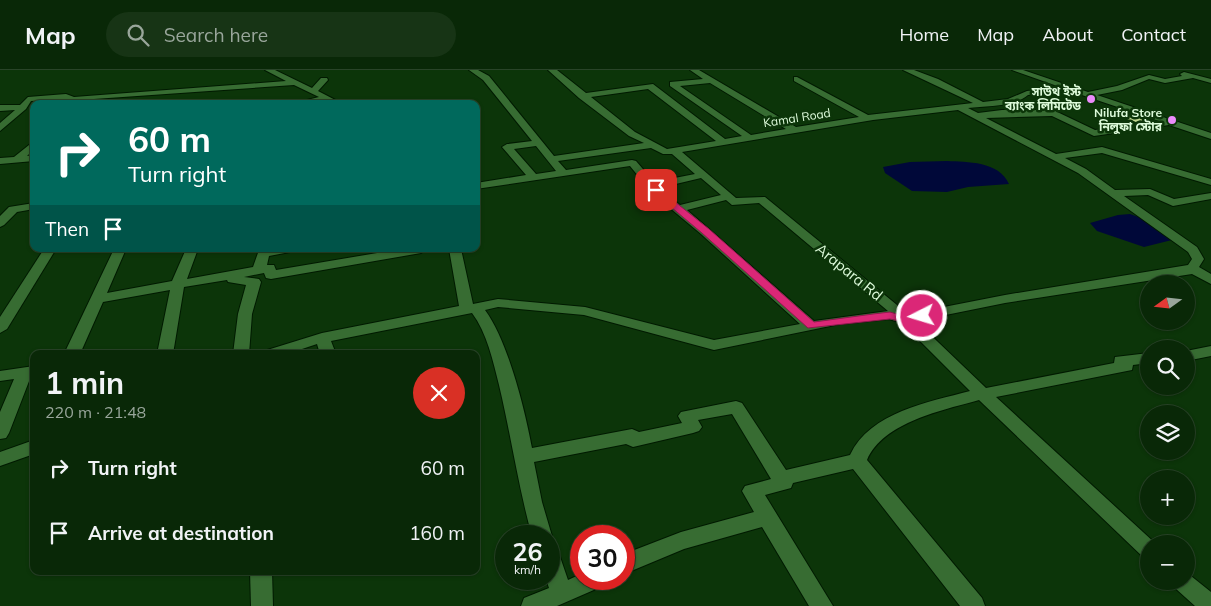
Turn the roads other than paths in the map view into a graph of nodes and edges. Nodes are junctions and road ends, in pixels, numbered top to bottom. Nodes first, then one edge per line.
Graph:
1 (269, 70) edge
2 (473, 70) edge
3 (552, 70) edge
4 (694, 70) edge
5 (908, 70) edge
6 (1016, 70) edge
7 (1171, 70) edge
8 (1194, 76) junction
9 (797, 79) dead end
10 (324, 80) dead end
11 (713, 80) junction
12 (1211, 81) edge
13 (292, 83) junction
14 (1069, 88) junction
15 (313, 92) junction
16 (1089, 94) junction
17 (582, 96) junction
18 (327, 98) junction
19 (69, 100) edge
20 (94, 100) edge
21 (316, 100) edge
22 (331, 100) edge
23 (23, 107) junction
24 (0, 108) edge
25 (980, 110) junction
26 (867, 118) junction
27 (1168, 123) junction
28 (0, 128) edge
29 (796, 131) junction
30 (1211, 136) edge
31 (750, 138) junction
32 (537, 142) junction
33 (723, 142) junction
34 (650, 144) junction
35 (30, 148) edge
36 (673, 150) junction
37 (1055, 156) junction
38 (30, 158) edge
39 (551, 159) junction
40 (16, 160) junction
41 (0, 161) edge
42 (563, 173) junction
43 (703, 175) junction
44 (533, 177) junction
45 (1211, 182) edge
46 (480, 185) edge
47 (652, 186) junction
48 (1111, 193) junction
49 (729, 196) junction
50 (1211, 196) edge
51 (30, 207) edge
52 (0, 208) edge
53 (13, 209) junction
54 (678, 209) junction
55 (0, 223) edge
56 (48, 252) edge
57 (119, 252) edge
58 (191, 252) edge
59 (269, 252) edge
60 (404, 252) edge
61 (456, 252) edge
62 (1192, 268) junction
63 (259, 270) junction
64 (220, 277) junction
65 (1211, 280) edge
66 (178, 284) junction
67 (96, 299) junction
68 (472, 309) junction
69 (906, 319) junction
70 (812, 326) junction
71 (0, 329) edge
72 (322, 338) junction
73 (74, 350) edge
74 (166, 350) edge
75 (241, 350) edge
76 (282, 350) edge
77 (326, 350) edge
78 (1211, 351) edge
79 (1195, 354) edge
80 (1140, 359) edge
81 (29, 371) edge
82 (0, 376) edge
83 (982, 394) junction
84 (0, 433) edge
85 (30, 448) edge
86 (524, 457) junction
87 (0, 459) edge
88 (857, 461) junction
89 (781, 478) junction
90 (767, 517) junction
91 (539, 525) edge
92 (1140, 542) edge
93 (635, 560) edge
94 (261, 575) edge
95 (560, 587) edge
96 (570, 590) edge
97 (1193, 590) edge
98 (562, 593) junction
99 (262, 606) edge
100 (532, 606) edge
101 (822, 606) edge
102 (974, 606) edge
103 (1211, 606) edge

1 - 13 street
2 - 32 street
3 - 17 street, Kamal Road
4 - 11 street
5 - 25 street
6 - 14 street
7 - 8 street
8 - 12 street
8 - 16 street
9 - 26 street
10 - 15 street
11 - 29 street
11 - 31 street
13 - 15 street
13 - 20 street
14 - 16 street
14 - 25 street
15 - 18 street
16 - 27 street
17 - 33 street
17 - 34 street, Kamal Road
18 - 21 street
18 - 22 street
19 - 23 street
23 - 24 street
23 - 28 street
25 - 26 street, Kamal Road
25 - 27 street
25 - 37 street
26 - 29 street, Kamal Road
27 - 30 street
29 - 31 street, Kamal Road
31 - 33 street, Kamal Road
32 - 39 street
32 - 44 street
33 - 36 street, Kamal Road
34 - 36 street, Kamal Road
34 - 39 street
35 - 40 street
36 - 43 street
37 - 45 street
37 - 48 street
38 - 40 street
39 - 42 street
40 - 41 street
42 - 44 street
42 - 47 street
43 - 47 street
43 - 49 street
44 - 46 street
47 - 54 street
48 - 50 street
48 - 62 street
49 - 54 street
49 - 69 street, Arapara Rd
51 - 53 street
52 - 53 street
53 - 55 street
54 - 70 street
56 - 71 street
57 - 67 street
58 - 66 street
59 - 63 street
60 - 63 street
61 - 68 street
62 - 65 street
62 - 69 street
63 - 64 street
64 - 66 street
64 - 75 street
66 - 67 street
66 - 74 street
67 - 73 street
68 - 70 street
68 - 72 street
68 - 86 street
69 - 70 street
69 - 83 street, Arapara Rd
72 - 76 street
72 - 77 street
78 - 79 street
80 - 83 street
81 - 82 street
81 - 84 street
83 - 88 street
83 - 92 street, Arapara Rd
85 - 87 street
86 - 89 street
86 - 91 street
88 - 89 street
88 - 102 street
89 - 90 street
90 - 93 street
90 - 101 street
94 - 99 street
95 - 98 street
96 - 98 street
97 - 103 street
98 - 100 street

